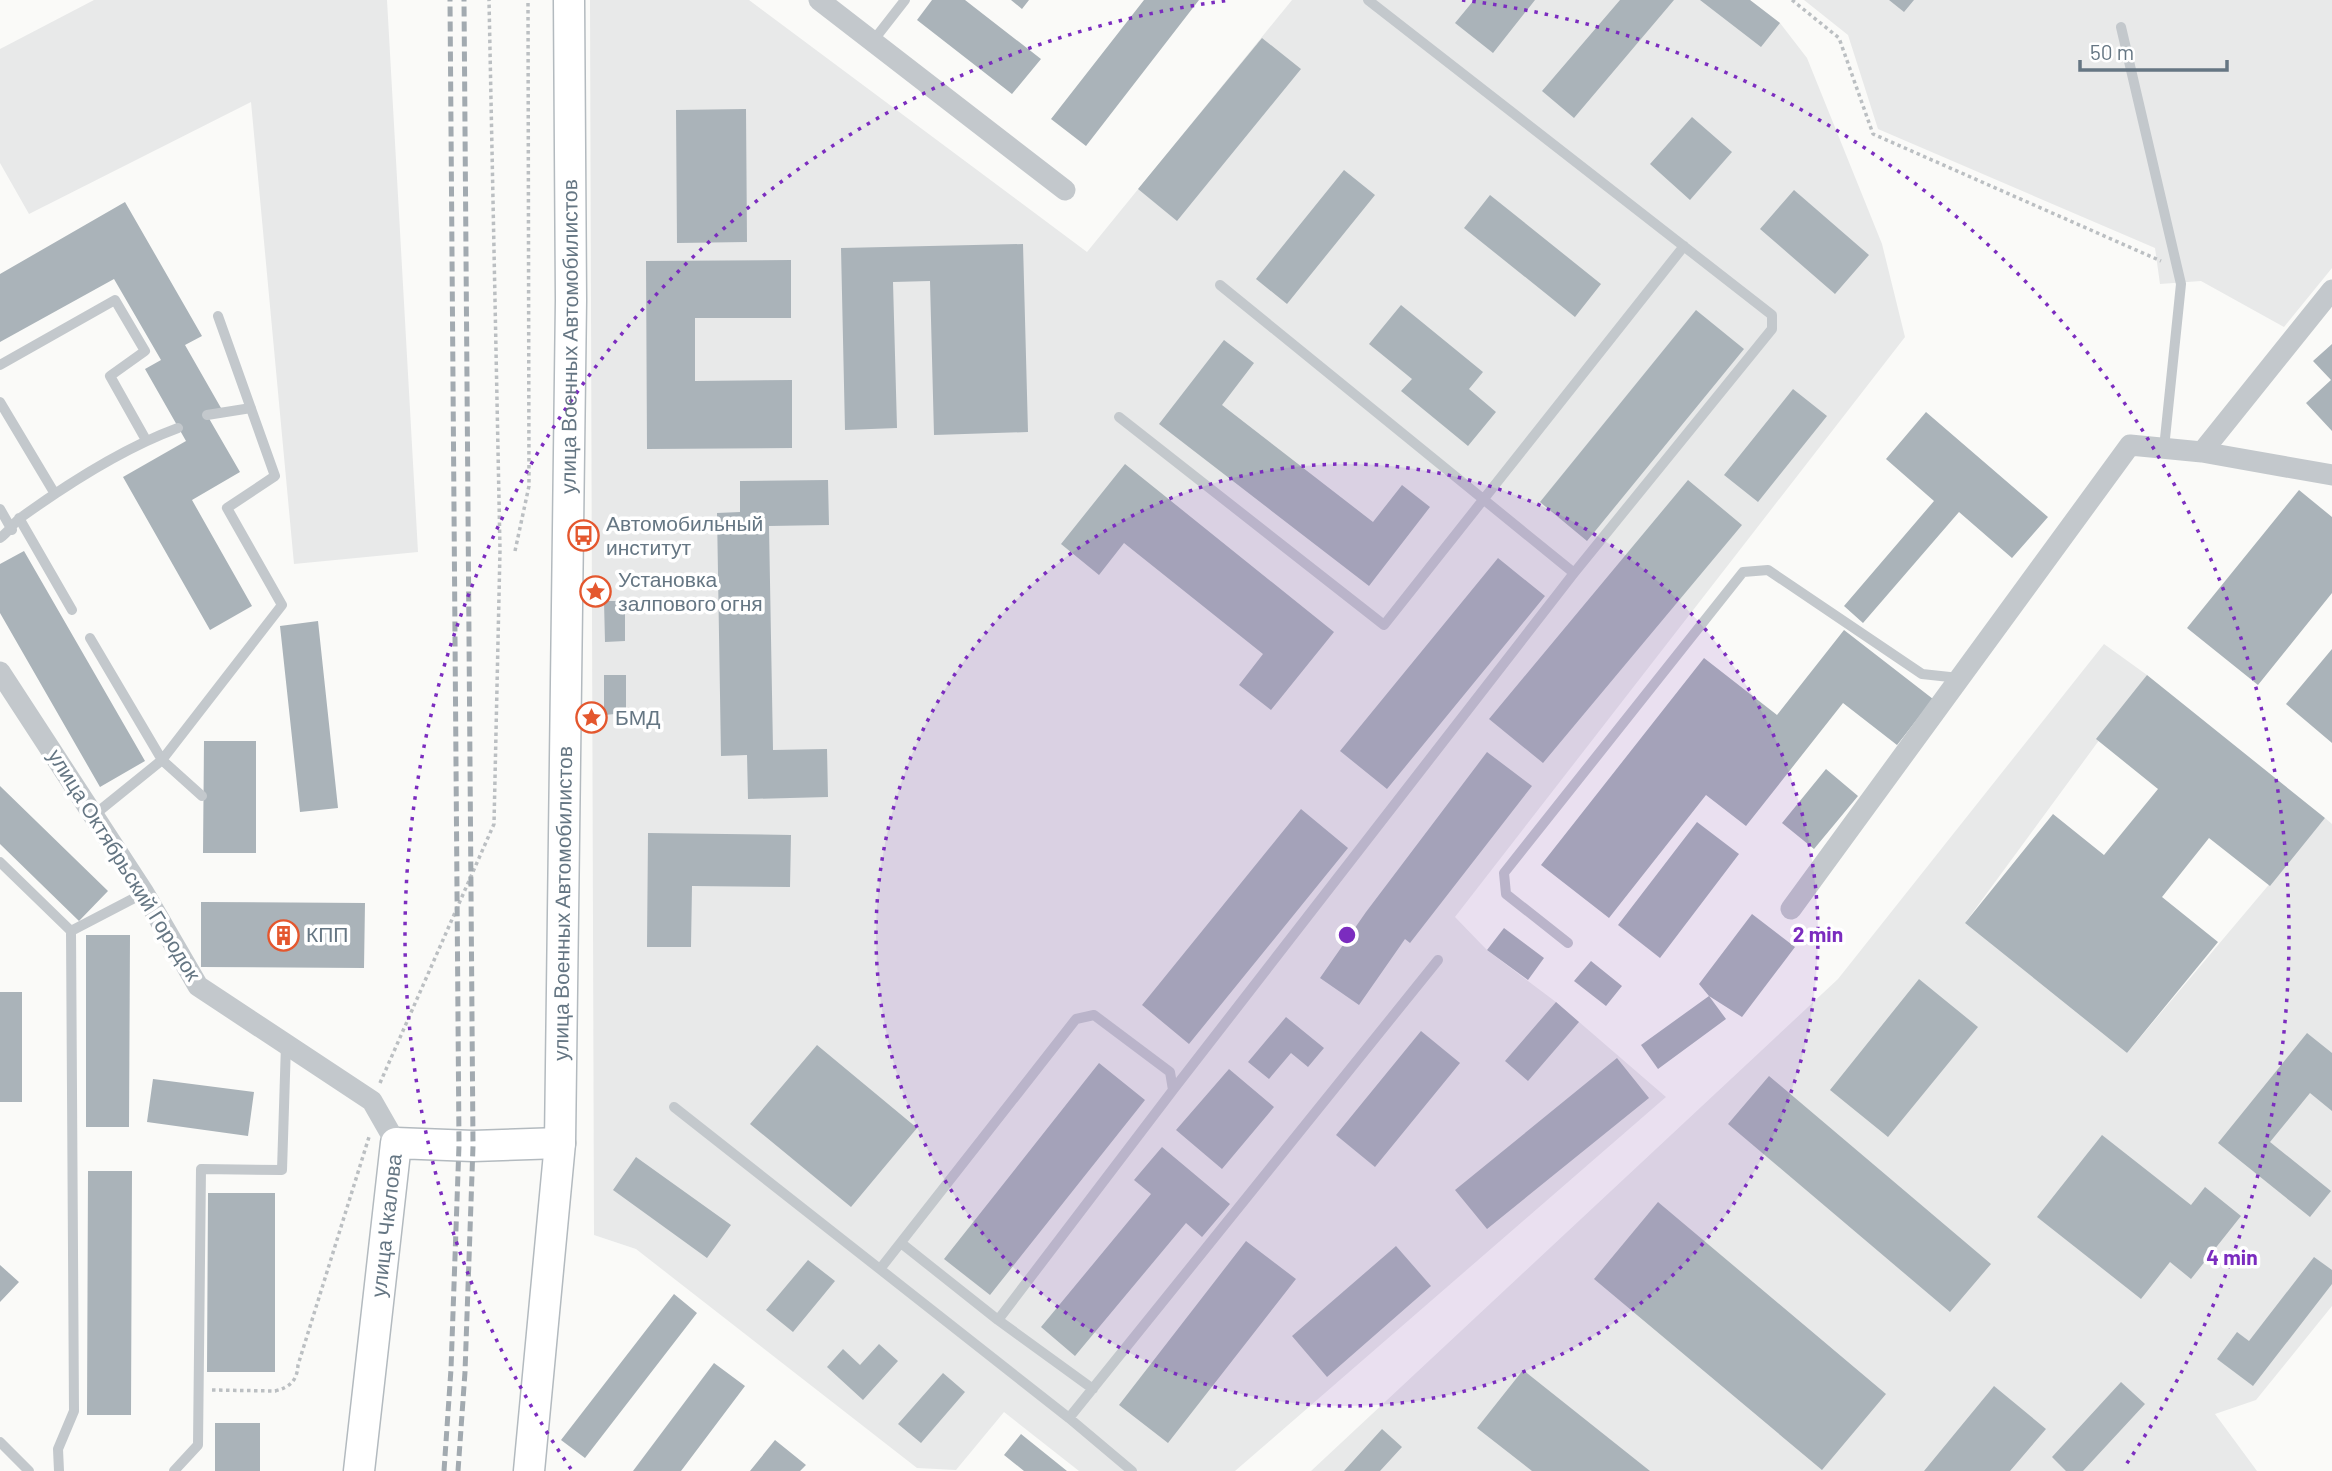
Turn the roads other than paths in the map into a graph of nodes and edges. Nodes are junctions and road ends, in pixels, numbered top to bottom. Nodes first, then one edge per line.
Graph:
1 (569, 0) edge
2 (819, 0) edge
3 (905, 0) edge
4 (1368, 0) edge
5 (2121, 27) dead end
6 (873, 41) junction
7 (1065, 190) dead end
8 (1684, 246) junction
9 (1220, 285) dead end
10 (2332, 290) edge
11 (218, 316) dead end
12 (0, 365) edge
13 (0, 402) edge
14 (251, 408) junction
15 (207, 415) dead end
16 (1119, 417) dead end
17 (178, 428) dead end
18 (145, 440) junction
19 (2164, 449) junction
20 (2202, 452) junction
21 (2332, 475) edge
22 (55, 494) junction
23 (1484, 500) junction
24 (0, 509) edge
25 (19, 518) junction
26 (12, 530) junction
27 (0, 538) edge
28 (1574, 573) junction
29 (72, 610) dead end
30 (90, 638) dead end
31 (0, 672) edge
32 (1960, 678) junction
33 (162, 760) junction
34 (202, 796) dead end
35 (94, 815) junction
36 (0, 862) edge
37 (144, 893) junction
38 (1791, 909) dead end
39 (71, 931) junction
40 (1568, 943) dead end
41 (1438, 960) dead end
42 (286, 1043) junction
43 (1173, 1090) junction
44 (674, 1107) dead end
45 (392, 1136) junction
46 (560, 1143) junction
47 (901, 1243) junction
48 (880, 1269) junction
49 (998, 1320) junction
50 (1093, 1389) junction
51 (1069, 1419) junction
52 (0, 1442) edge
53 (29, 1471) edge
54 (59, 1471) edge
55 (174, 1471) edge
56 (359, 1471) edge
57 (529, 1471) edge
58 (1132, 1471) edge

1 - 46 street, улица Военных Автомобилистов
2 - 6 street
3 - 6 lane
4 - 8 lane
5 - 19 lane
6 - 7 street
8 - 23 lane
8 - 28 lane
9 - 23 lane
10 - 20 street
11 - 14 lane
12 - 18 lane
13 - 22 lane
14 - 15 lane
14 - 33 lane
16 - 23 lane
17 - 18 lane
18 - 22 lane
19 - 20 street
19 - 32 street
20 - 21 street
22 - 25 lane
23 - 28 lane
24 - 26 lane
25 - 26 lane
25 - 29 lane
26 - 27 lane
28 - 43 lane
30 - 33 lane
31 - 35 street, улица Октябрьский Городок
32 - 38 street
32 - 40 lane
33 - 34 lane
33 - 35 lane
35 - 37 street, улица Октябрьский Городок
36 - 39 lane
37 - 39 lane
37 - 42 street, улица Октябрьский Городок
39 - 54 lane
41 - 50 lane
42 - 45 street, улица Октябрьский Городок
42 - 55 lane
43 - 47 lane
43 - 49 lane
44 - 48 lane
45 - 46 street, улица Чкалова
45 - 56 street, улица Чкалова
46 - 57 street, улица Военных Автомобилистов
47 - 48 lane
47 - 49 lane
48 - 51 lane
49 - 50 lane
50 - 51 lane
51 - 58 lane
52 - 53 lane

